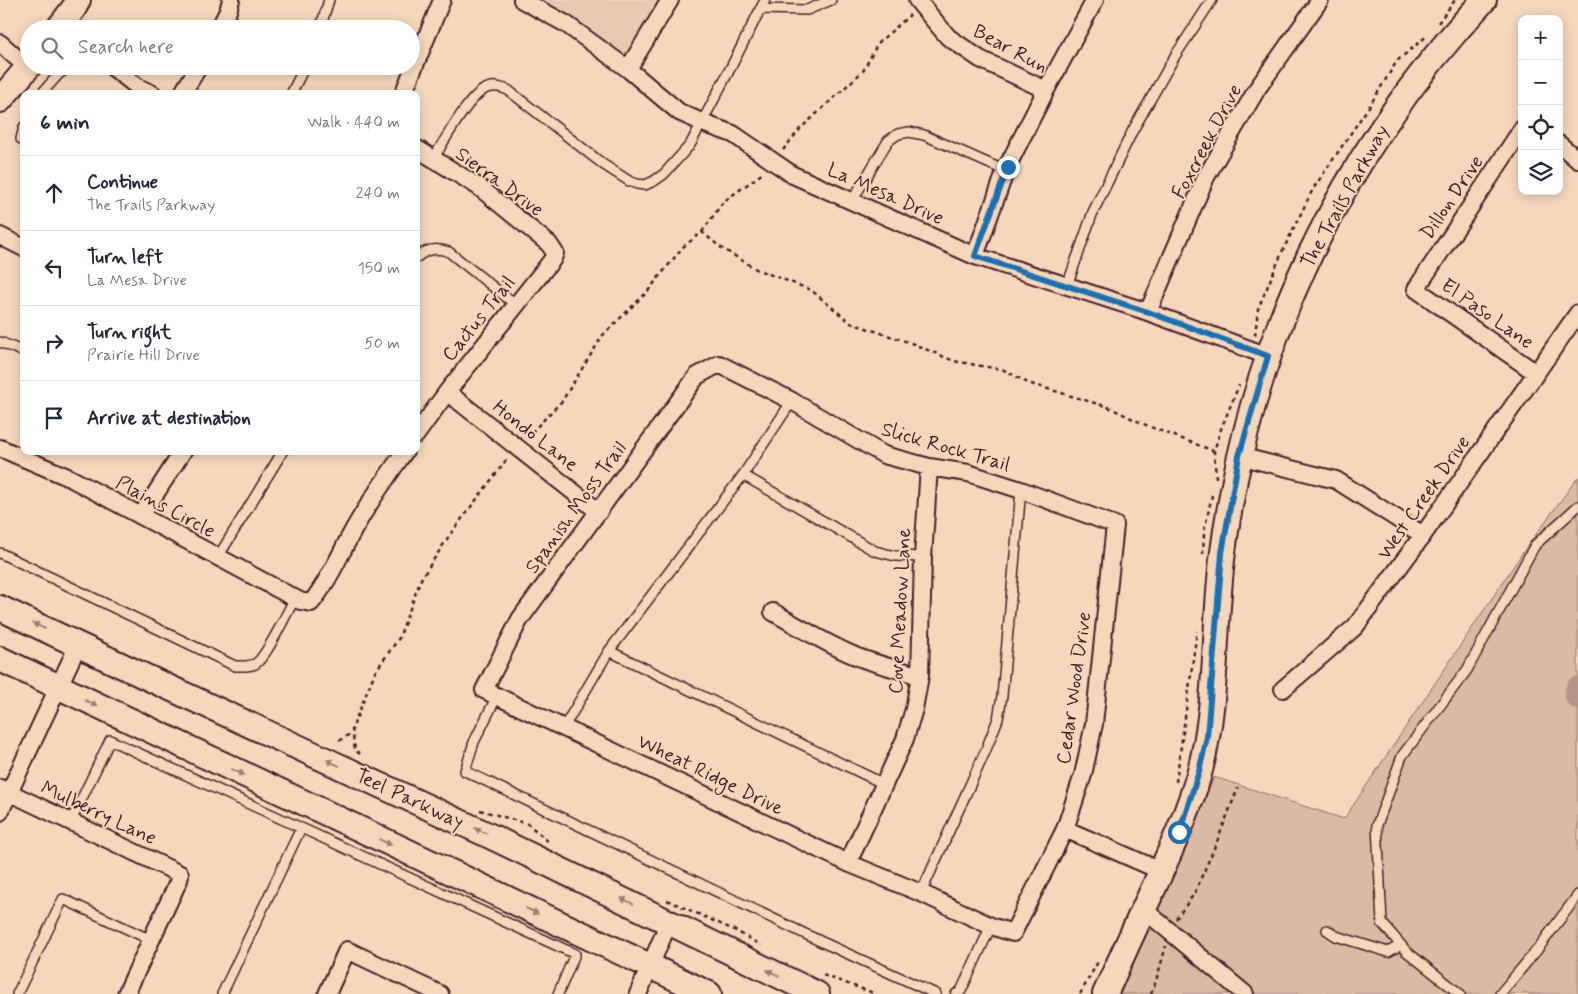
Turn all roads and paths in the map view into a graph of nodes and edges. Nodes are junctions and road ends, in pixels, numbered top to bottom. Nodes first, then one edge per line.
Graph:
1 (78, 0) edge
2 (231, 0) edge
3 (329, 0) edge
4 (442, 0) edge
5 (522, 0) edge
6 (670, 0) edge
7 (831, 0) edge
8 (1095, 0) edge
9 (1212, 0) edge
10 (1320, 0) edge
11 (1484, 0) edge
12 (919, 3) edge
13 (762, 4) edge
14 (65, 20) edge
15 (224, 20) edge
16 (323, 20) edge
17 (0, 43) edge
18 (420, 53) edge
19 (20, 60) edge
20 (628, 69) junction
21 (22, 75) edge
22 (58, 75) edge
23 (123, 75) edge
24 (194, 75) edge
25 (300, 75) edge
26 (411, 75) edge
27 (45, 90) edge
28 (144, 90) edge
29 (184, 90) edge
30 (293, 90) edge
31 (405, 90) edge
32 (1046, 90) junction
33 (0, 100) edge
34 (702, 122) junction
35 (1518, 135) edge
36 (1563, 147) edge
37 (420, 151) edge
38 (433, 159) junction
39 (1578, 160) edge
40 (774, 162) junction
41 (1006, 171) junction
42 (852, 201) junction
43 (702, 232) dead end
44 (0, 236) edge
45 (20, 246) edge
46 (555, 253) joint
47 (420, 255) edge
48 (975, 256) junction
49 (1067, 286) junction
50 (1416, 289) joint
51 (516, 305) junction
52 (1148, 312) junction
53 (1578, 313) edge
54 (0, 342) edge
55 (20, 350) edge
56 (1268, 356) junction
57 (718, 364) joint
58 (1536, 373) junction
59 (447, 392) junction
60 (792, 401) junction
61 (420, 429) edge
62 (0, 448) edge
63 (180, 455) edge
64 (281, 455) edge
65 (402, 455) edge
66 (1239, 456) junction
67 (929, 467) junction
68 (743, 475) junction
69 (1022, 490) junction
70 (1578, 506) edge
71 (599, 512) junction
72 (141, 516) junction
73 (1115, 525) joint
74 (1423, 536) junction
75 (0, 554) edge
76 (218, 557) junction
77 (923, 557) junction
78 (295, 598) junction
79 (0, 608) edge
80 (773, 612) dead end
81 (78, 645) junction
82 (609, 651) junction
83 (0, 659) edge
84 (920, 676) junction
85 (58, 688) junction
86 (1283, 689) dead end
87 (491, 693) junction
88 (564, 727) junction
89 (353, 732) dead end
90 (339, 741) dead end
91 (884, 784) junction
92 (1238, 788) dead end
93 (4, 790) edge
94 (0, 812) edge
95 (71, 822) junction
96 (301, 828) junction
97 (1065, 829) junction
98 (848, 863) junction
99 (1161, 871) junction
100 (921, 893) junction
101 (1578, 895) edge
102 (1143, 910) junction
103 (669, 922) junction
104 (991, 926) junction
105 (1327, 930) dead end
106 (1171, 932) junction
107 (1013, 933) joint
108 (151, 940) junction
109 (1401, 945) junction
110 (650, 966) junction
111 (433, 992) edge
112 (17, 994) edge
113 (126, 994) edge
114 (222, 994) edge
115 (327, 994) edge
116 (558, 994) edge
117 (638, 994) edge
118 (709, 994) edge
119 (817, 994) edge
120 (936, 994) edge
121 (956, 994) edge
122 (1105, 994) edge
123 (1151, 994) edge
124 (1245, 994) edge
125 (1460, 994) edge
126 (1500, 994) edge

1 - 14 main road
2 - 15 street
3 - 16 lane
4 - 18 street
5 - 20 street, La Mesa Drive
6 - 20 street
7 - 13 lane
8 - 32 street
9 - 49 lane
10 - 52 street, Foxcreek Drive
11 - 56 main road, The Trails Parkway
12 - 32 street, Bear Run
12 - 40 path
13 - 34 lane
17 - 19 street
20 - 34 street, La Mesa Drive
21 - 33 main road
22 - 27 lane
23 - 28 street
24 - 29 street
25 - 30 lane
26 - 31 street
32 - 41 street
34 - 38 lane
34 - 40 street, La Mesa Drive
35 - 50 street, Dillon Drive
36 - 39 street
37 - 38 street, Sierra Drive
38 - 46 street, Sierra Drive
40 - 42 street, La Mesa Drive
40 - 43 path
41 - 42 lane
41 - 48 street
42 - 48 street, La Mesa Drive
44 - 45 street
46 - 51 street, Cactus Trail
47 - 51 lane
48 - 49 street, La Mesa Drive
49 - 52 street, La Mesa Drive
50 - 58 street, El Paso Lane
51 - 59 street, Cactus Trail
52 - 56 street, La Mesa Drive
53 - 58 street, West Creek Drive
54 - 55 lane
56 - 66 main road, The Trails Parkway
57 - 60 street, Slick Rock Trail
57 - 71 street, Spanish Moss Trail
58 - 74 street, West Creek Drive
59 - 61 street, Cactus Trail
59 - 71 street, Hondo Lane
60 - 67 street, Slick Rock Trail
60 - 68 lane
62 - 72 street, Plains Circle
63 - 72 street
64 - 76 lane
65 - 78 street, Plains Circle
66 - 74 street
66 - 99 main road, The Trails Parkway
67 - 69 street, Slick Rock Trail
67 - 77 street, Cove Meadow Lane
68 - 77 lane
68 - 82 lane
69 - 73 street, Slick Rock Trail
69 - 100 lane
70 - 109 lane
71 - 87 street, Spanish Moss Trail
72 - 76 street, Plains Circle
73 - 97 street, Cedar Wood Drive
74 - 86 street, West Creek Drive
75 - 78 lane
76 - 78 street, Plains Circle
77 - 84 street, Cove Meadow Lane
81 -> 79 main road, Teel Parkway
80 - 84 street
81 - 85 street
103 -> 81 main road, Teel Parkway
82 - 88 lane
82 - 91 lane
83 - 85 main road
84 - 91 street, Cove Meadow Lane
85 - 93 street
85 -> 110 main road
87 - 88 street, Wheat Ridge Drive
87 - 120 lane
88 - 98 street, Wheat Ridge Drive
89 - 90 path
91 - 98 street, Cove Meadow Lane
92 - 106 path
93 - 94 street
93 - 95 street, Mulberry Lane
95 - 96 lane
95 - 108 street, Mulberry Lane
96 - 114 lane
96 - 116 lane
97 - 99 street
97 - 107 street, Cedar Wood Drive
98 - 100 street, Wheat Ridge Drive
99 - 102 main road, The Trails Parkway
100 - 104 street, Wheat Ridge Drive
101 - 126 lane
102 - 106 street
102 - 122 main road, The Trails Parkway
103 - 110 street
119 -> 103 main road, Teel Parkway
104 - 107 street, Wheat Ridge Drive
104 - 121 lane
105 - 109 lane
106 - 123 path
106 - 124 street
108 - 112 lane
108 - 113 street
109 - 125 lane
110 - 117 street
110 - 118 main road
111 - 115 street

